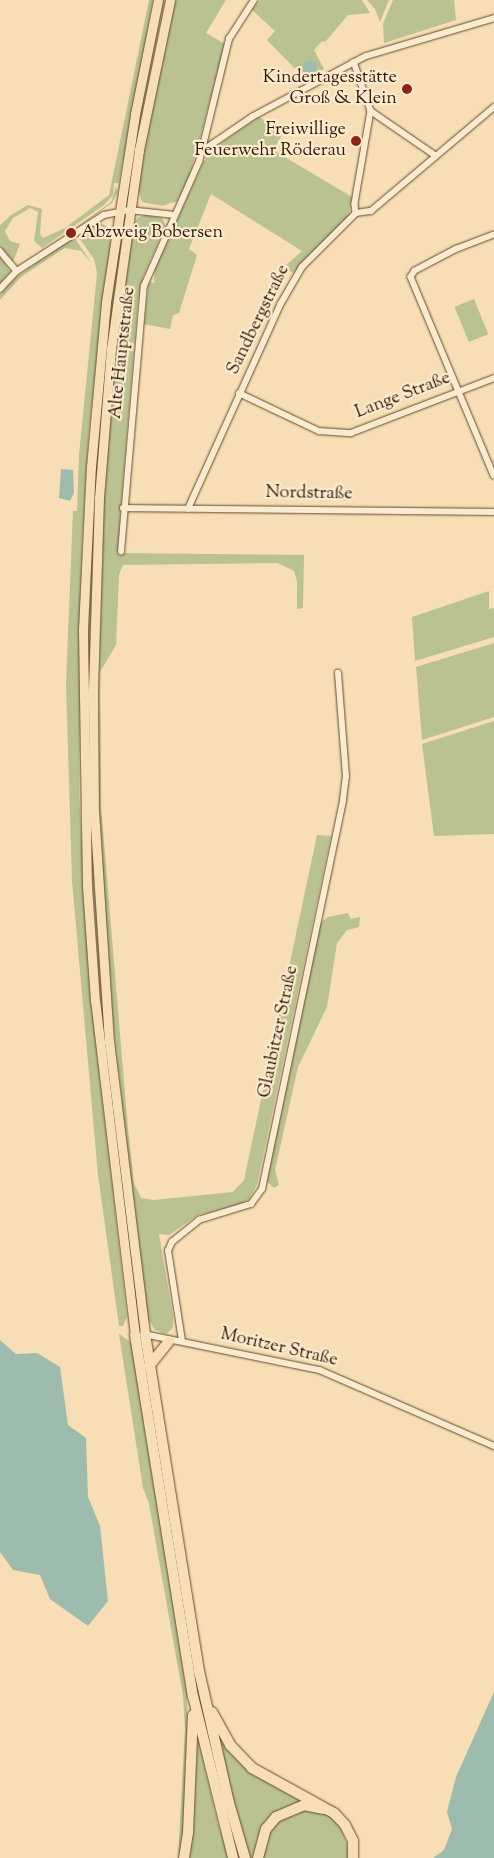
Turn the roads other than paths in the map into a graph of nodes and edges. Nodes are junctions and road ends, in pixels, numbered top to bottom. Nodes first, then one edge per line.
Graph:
1 (158, 0) edge
2 (170, 0) edge
3 (254, 0) edge
4 (494, 18) edge
5 (354, 62) junction
6 (494, 107) edge
7 (371, 110) junction
8 (202, 151) junction
9 (435, 155) junction
10 (129, 210) junction
11 (120, 211) junction
12 (356, 212) junction
13 (175, 216) junction
14 (494, 235) edge
15 (0, 251) edge
16 (17, 271) junction
17 (0, 290) edge
18 (494, 378) edge
19 (459, 391) junction
20 (240, 393) junction
21 (494, 475) edge
22 (124, 508) junction
23 (188, 509) junction
24 (494, 512) edge
25 (122, 552) dead end
26 (338, 673) dead end
27 (140, 1334) junction
28 (169, 1341) junction
29 (182, 1341) junction
30 (149, 1366) junction
31 (494, 1446) edge
32 (193, 1696) junction
33 (206, 1702) junction
34 (330, 1811) junction
35 (184, 1858) edge
36 (233, 1858) edge
37 (245, 1858) edge
38 (258, 1858) edge
39 (353, 1858) edge

1 - 11 main road
2 - 10 main road
3 - 8 street, Alte Hauptstraße
4 - 5 street
5 - 7 street
5 - 8 street
6 - 9 street, Sandbergstraße
7 - 9 street
7 - 12 street
8 - 13 street, Alte Hauptstraße
9 - 12 street, Sandbergstraße
10 - 11 street
10 - 13 street
10 - 27 main road
11 - 16 street
11 - 27 main road
12 - 20 street, Sandbergstraße
13 - 22 street, Alte Hauptstraße
14 - 19 street
15 - 16 street
16 - 17 street
18 - 19 street, Lange Straße
19 - 20 street, Lange Straße
19 - 21 street
20 - 23 street, Sandbergstraße
22 - 23 street, Nordstraße
22 - 25 street, Alte Hauptstraße
23 - 24 street, Nordstraße
26 - 29 street, Glaubitzer Straße
27 - 28 street, Moritzer Straße
27 - 30 highway
27 - 32 highway
28 - 29 street, Moritzer Straße
28 - 30 highway
29 - 31 street, Moritzer Straße
30 - 33 highway
32 - 35 highway
32 - 36 highway
33 - 34 highway
33 - 37 highway
34 - 38 highway
34 - 39 highway

